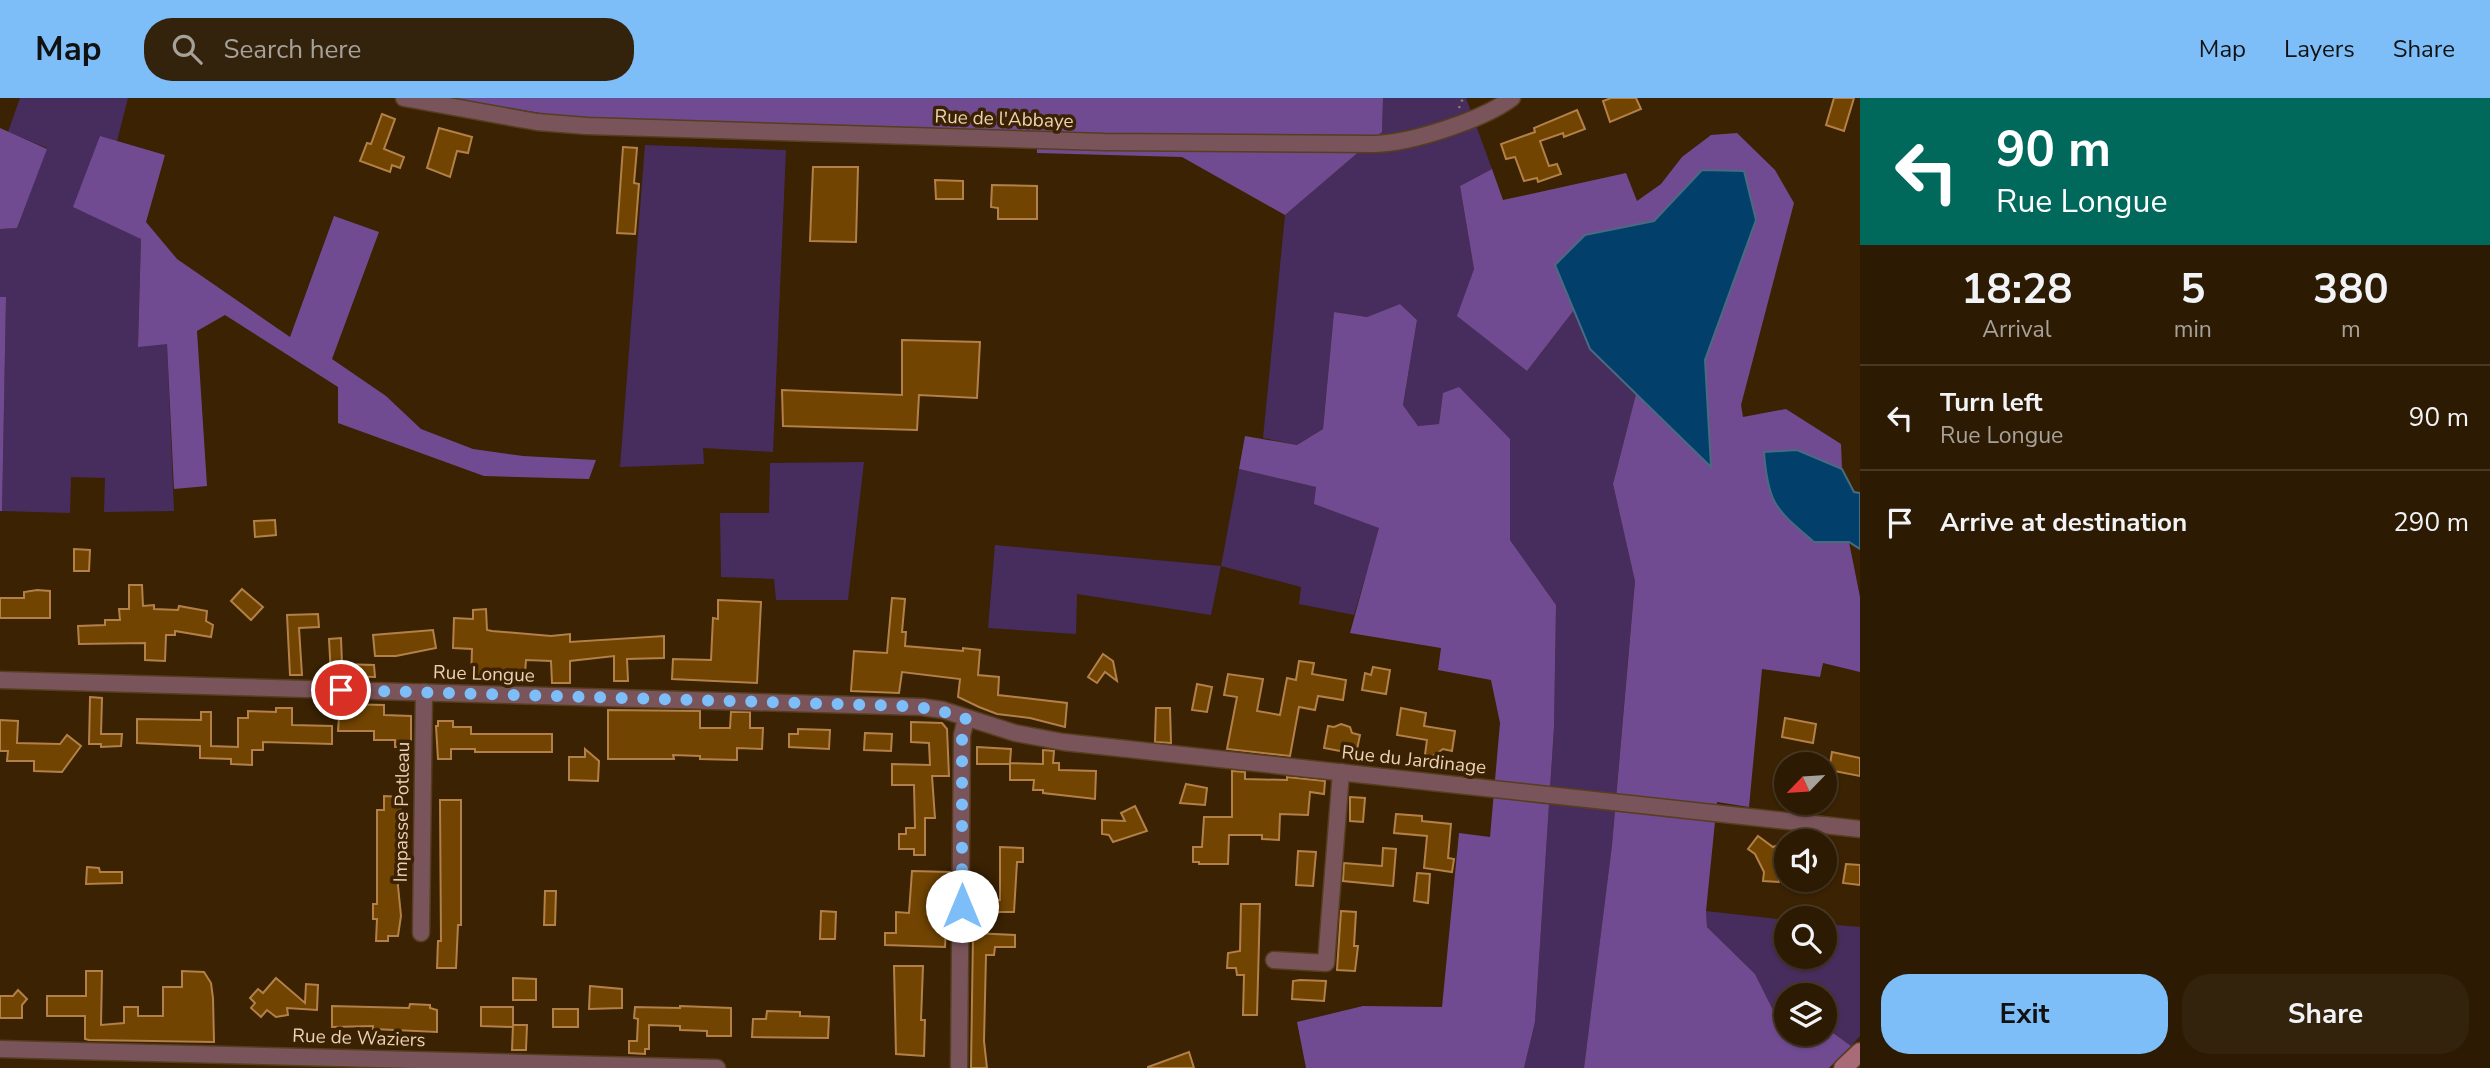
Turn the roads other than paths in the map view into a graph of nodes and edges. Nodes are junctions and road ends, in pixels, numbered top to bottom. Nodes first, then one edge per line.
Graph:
1 (404, 98) edge
2 (1512, 98) edge
3 (0, 680) edge
4 (424, 692) junction
5 (966, 719) junction
6 (1341, 772) junction
7 (1860, 829) edge
8 (421, 933) dead end
9 (1274, 960) dead end
10 (0, 1049) edge
11 (1860, 1052) edge
12 (717, 1068) edge
13 (959, 1068) edge
14 (1843, 1068) edge

1 - 2 street, Rue de l'Abbaye
3 - 4 street, Rue Longue
4 - 5 street, Rue Longue
4 - 8 street, Impasse Potleau
5 - 6 street, Rue du Jardinage
5 - 13 street
6 - 7 street, Rue du Jardinage
6 - 9 street
10 - 12 street, Rue de Waziers
11 - 14 street

